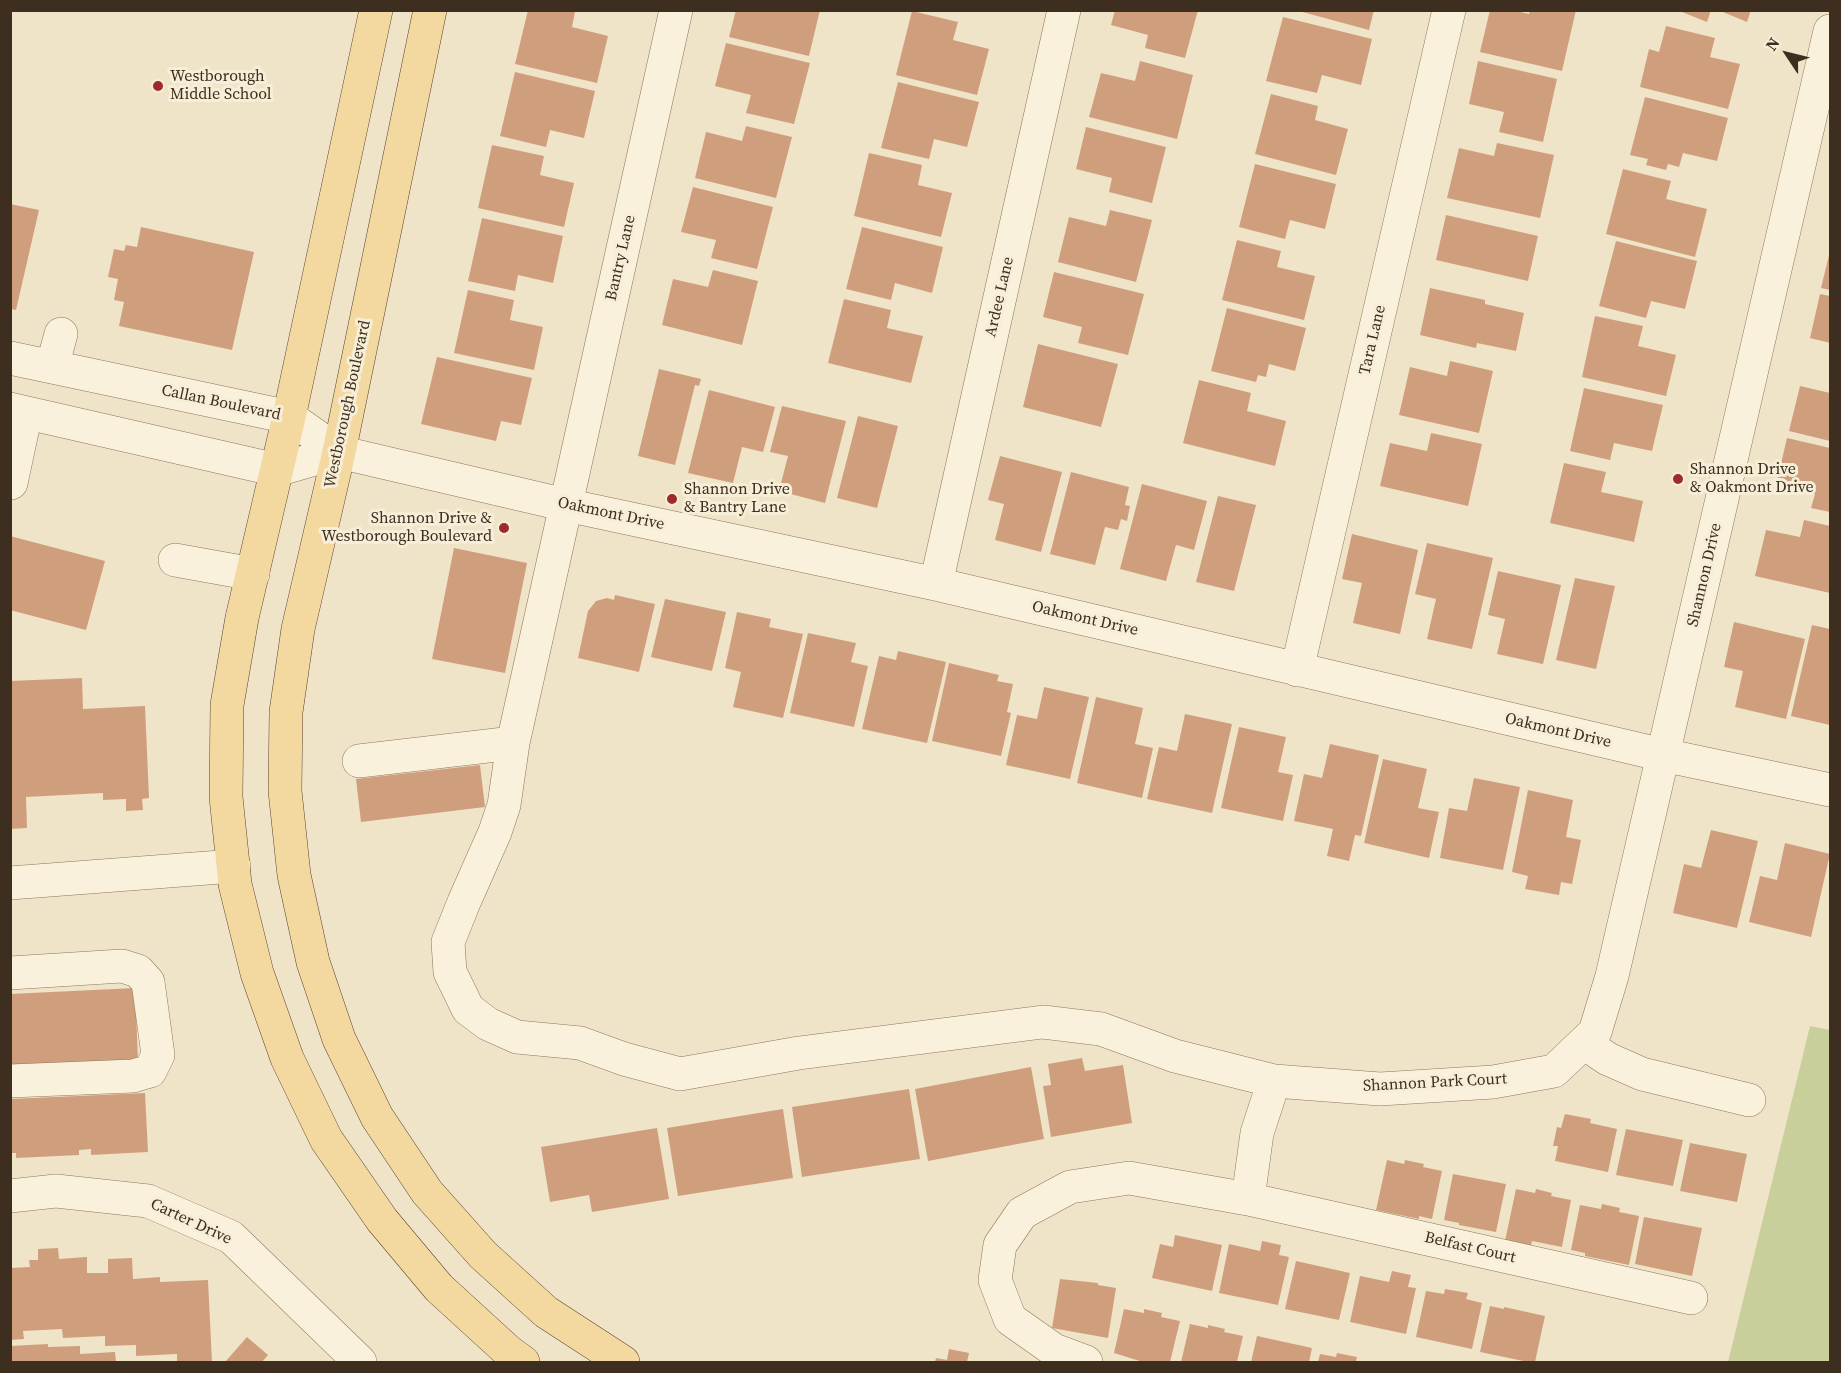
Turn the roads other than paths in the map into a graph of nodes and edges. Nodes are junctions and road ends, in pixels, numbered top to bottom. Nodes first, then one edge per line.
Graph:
1 (376, 10) edge
2 (430, 10) edge
3 (676, 10) edge
4 (1064, 10) edge
5 (1449, 10) edge
6 (1830, 31) edge
7 (62, 334) dead end
8 (10, 358) edge
9 (52, 367) junction
10 (18, 411) edge
11 (289, 417) junction
12 (339, 452) junction
13 (277, 470) junction
14 (11, 483) edge
15 (566, 505) junction
16 (175, 560) dead end
17 (253, 574) junction
18 (936, 584) junction
19 (1297, 670) junction
20 (513, 743) junction
21 (1663, 755) junction
22 (358, 761) dead end
23 (1830, 790) edge
24 (234, 866) junction
25 (10, 883) edge
26 (10, 973) edge
27 (580, 1043) joint
28 (1584, 1043) junction
29 (10, 1081) edge
30 (1274, 1081) junction
31 (1749, 1100) dead end
32 (10, 1196) edge
33 (1248, 1199) junction
34 (1691, 1298) dead end
35 (360, 1362) edge
36 (523, 1362) edge
37 (623, 1362) edge
38 (1086, 1362) edge

1 - 11 main road
2 - 12 main road, Westborough Boulevard
3 - 15 street, Bantry Lane
4 - 18 street, Ardee Lane
5 - 19 street, Tara Lane
6 - 21 street, Shannon Drive
7 - 9 street
8 - 9 street, Callan Boulevard
9 - 11 street, Callan Boulevard
10 - 13 street
10 - 14 street
11 - 12 street, Callan Boulevard
11 - 13 main road
12 - 13 street
12 - 15 street, Oakmont Drive
12 - 37 main road, Westborough Boulevard
13 - 17 main road
15 - 18 street, Oakmont Drive
15 - 20 street, Bantry Lane
16 - 17 street
17 - 24 main road
18 - 19 street, Oakmont Drive
19 - 21 street, Oakmont Drive
20 - 22 street
20 - 27 street, Bantry Lane
21 - 23 street, Oakmont Drive
21 - 28 street, Shannon Drive
24 - 25 street
24 - 36 main road
26 - 29 street
27 - 30 street, Shannon Park Court
28 - 30 street, Shannon Park Court
28 - 31 street
30 - 33 street
32 - 35 street, Carter Drive
33 - 34 street, Belfast Court
33 - 38 street

